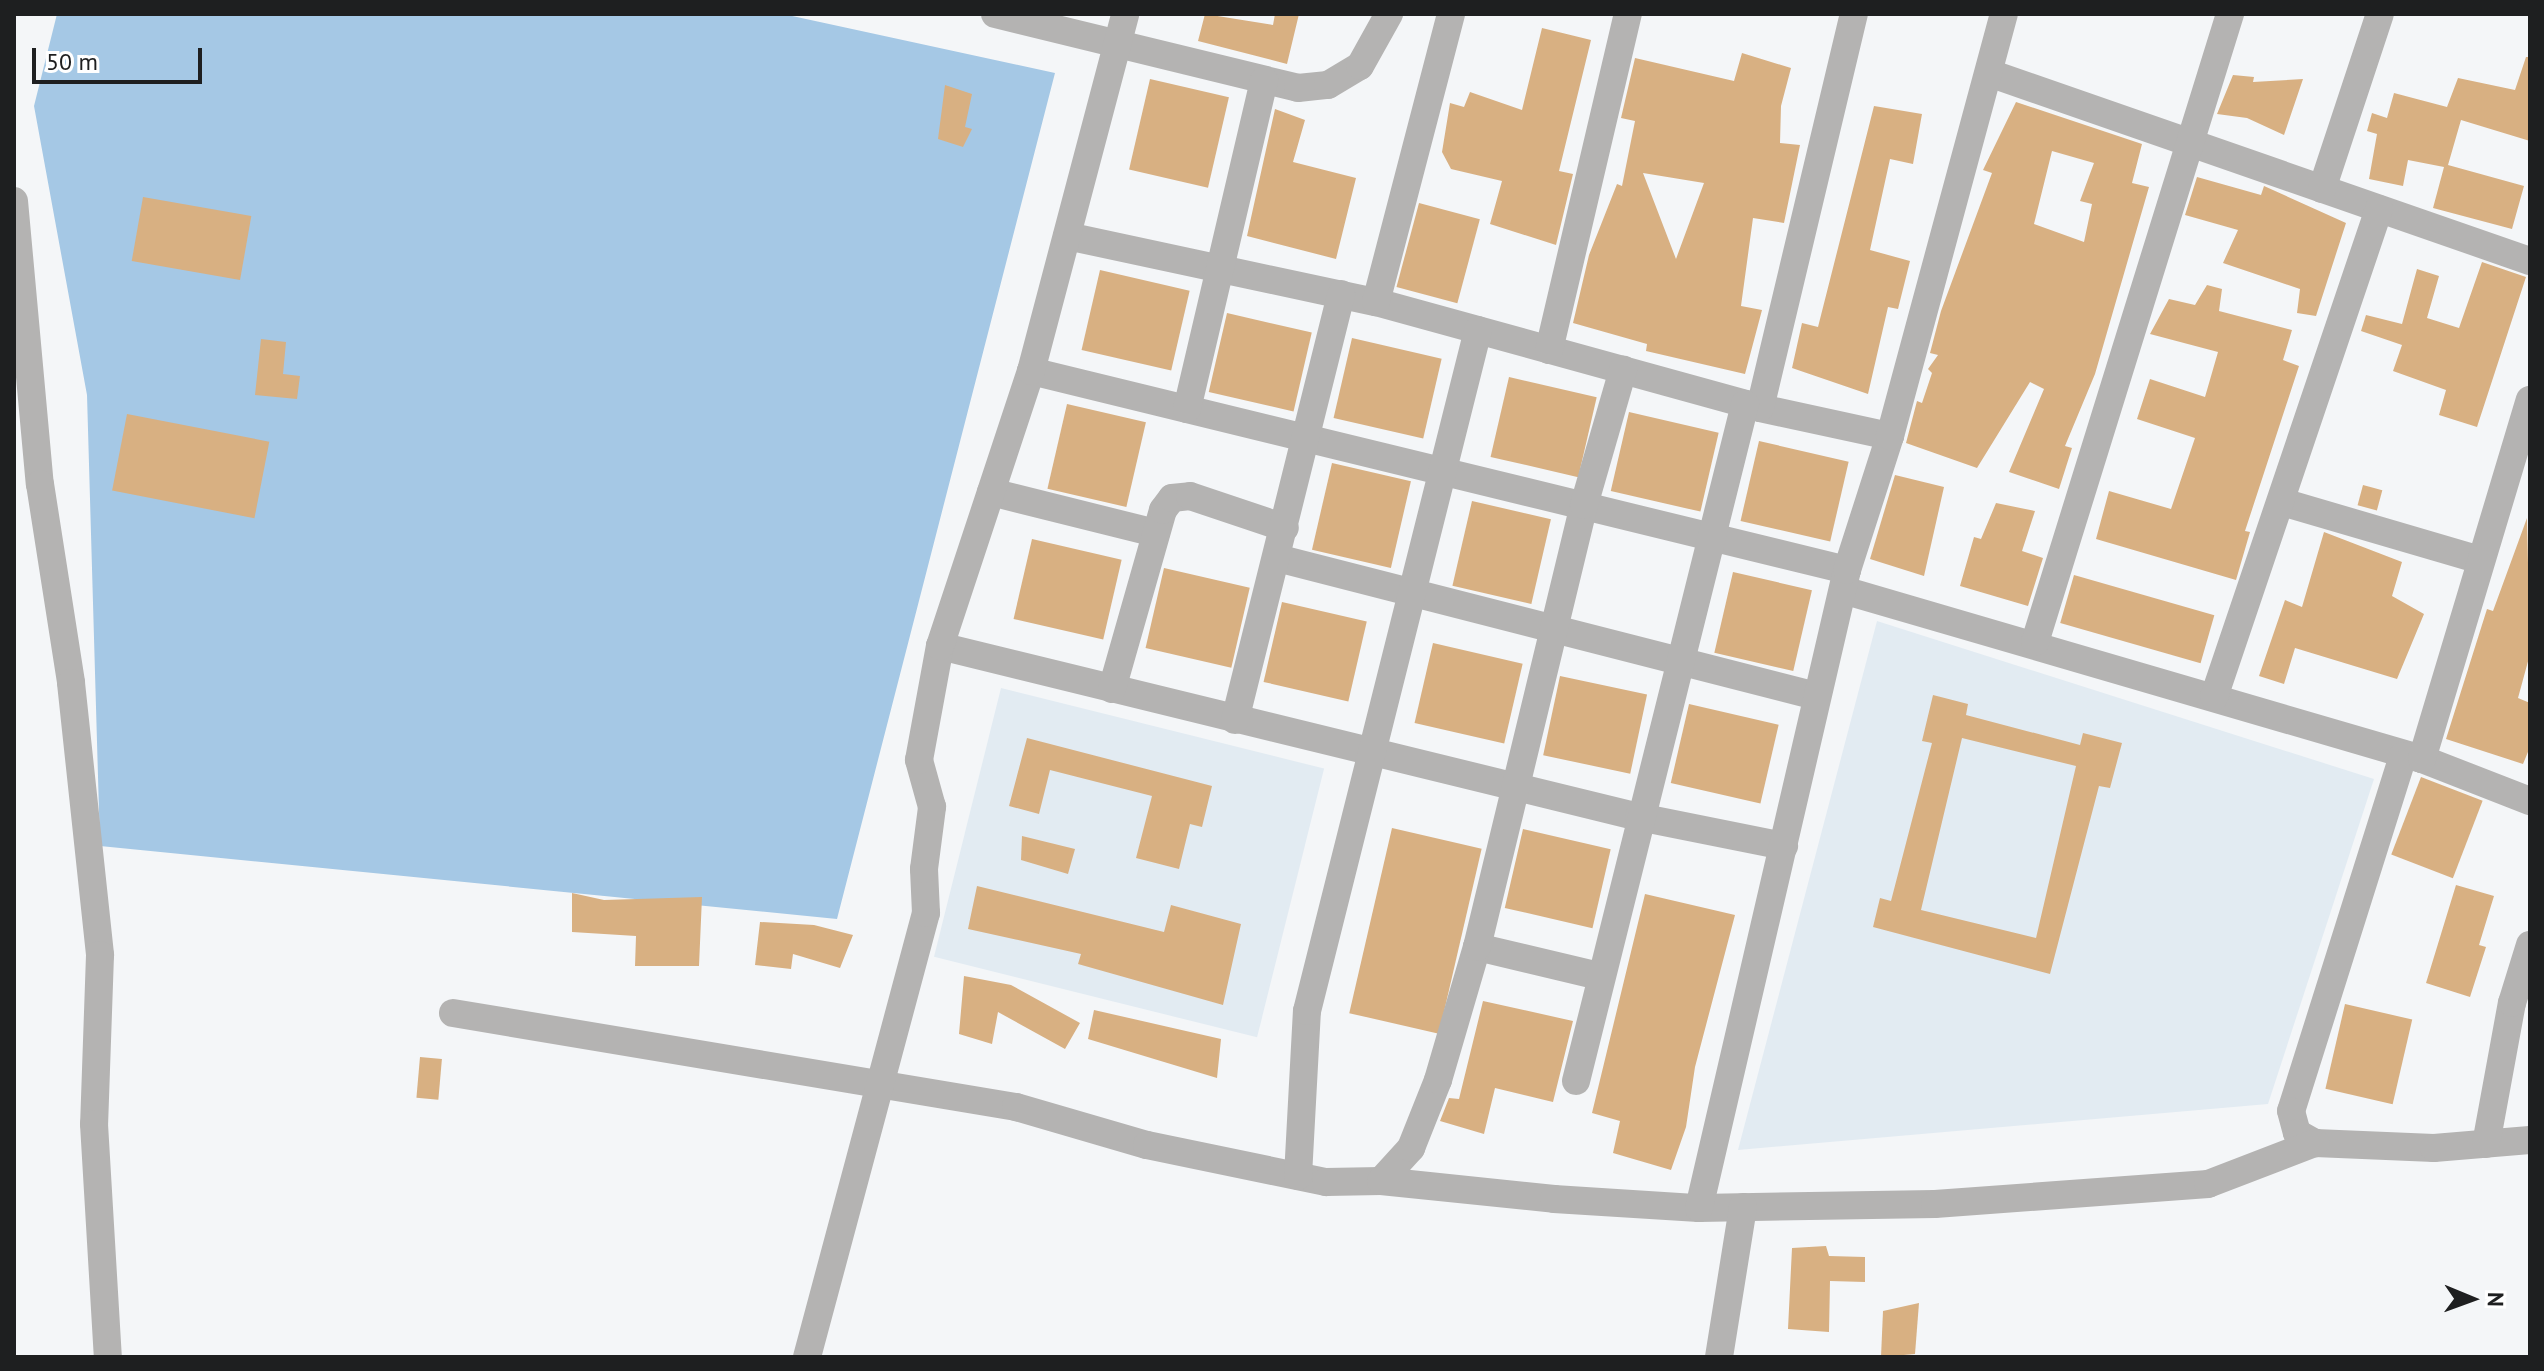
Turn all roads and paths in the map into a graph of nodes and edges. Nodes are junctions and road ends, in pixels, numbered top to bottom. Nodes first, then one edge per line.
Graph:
1 (995, 14) edge
2 (1125, 14) edge
3 (1389, 14) edge
4 (1451, 14) edge
5 (1628, 14) edge
6 (1854, 14) edge
7 (2004, 14) edge
8 (2230, 14) edge
9 (2380, 14) edge
10 (1118, 43) junction
11 (1992, 74) junction
12 (1264, 80) junction
13 (2187, 142) junction
14 (2322, 189) junction
15 (14, 201) edge
16 (2379, 209) junction
17 (1067, 236) junction
18 (2530, 261) edge
19 (1219, 268) junction
20 (1341, 294) junction
21 (1376, 302) junction
22 (1478, 330) junction
23 (1549, 350) junction
24 (1623, 370) junction
25 (1031, 371) junction
26 (2530, 400) edge
27 (1753, 406) junction
28 (1187, 409) junction
29 (1890, 436) junction
30 (1308, 438) junction
31 (1445, 472) junction
32 (991, 492) junction
33 (2282, 502) junction
34 (1584, 505) junction
35 (1285, 528) junction
36 (1156, 533) junction
37 (1715, 537) junction
38 (1277, 558) junction
39 (2480, 560) junction
40 (1845, 580) junction
41 (1413, 595) junction
42 (1553, 629) junction
43 (2035, 642) junction
44 (940, 646) junction
45 (1682, 660) junction
46 (1112, 689) junction
47 (1816, 696) junction
48 (2214, 697) junction
49 (1235, 720) junction
50 (1372, 753) junction
51 (2412, 757) junction
52 (1518, 788) junction
53 (2530, 801) edge
54 (1639, 817) junction
55 (1784, 846) junction
56 (2530, 945) edge
57 (1477, 947) junction
58 (1599, 976) junction
59 (453, 1013) dead end
60 (1576, 1081) dead end
61 (882, 1083) junction
62 (2530, 1140) edge
63 (2315, 1143) junction
64 (2486, 1144) junction
65 (1298, 1176) junction
66 (1381, 1181) junction
67 (1743, 1207) junction
68 (1699, 1208) junction
69 (108, 1357) edge
70 (807, 1357) edge
71 (1719, 1357) edge

1 - 10 street
2 - 10 street
3 - 12 street
4 - 21 street
5 - 23 street
6 - 27 street
7 - 11 street
8 - 13 street
9 - 14 street
10 - 12 street
10 - 17 street
11 - 13 street
11 - 29 street
12 - 19 street
13 - 14 street
13 - 43 street
14 - 16 street
15 - 69 street
16 - 18 street
16 - 33 street
17 - 19 street
17 - 25 street
19 - 20 street
19 - 28 street
20 - 21 street
20 - 30 street
21 - 22 street
22 - 23 street
22 - 31 street
23 - 24 street
24 - 27 street
24 - 34 street
25 - 28 street
25 - 32 street
26 - 39 street
27 - 29 street
27 - 37 street
28 - 30 street
29 - 40 street
30 - 31 street
30 - 35 street
31 - 34 street
31 - 41 street
32 - 36 street
32 - 44 street
33 - 39 street
33 - 48 street
34 - 37 street
34 - 42 street
35 - 36 street
35 - 38 street
36 - 46 street
37 - 40 street
37 - 45 street
38 - 41 street
38 - 49 street
39 - 51 street
40 - 43 street
40 - 47 street
41 - 42 street
41 - 50 street
42 - 45 street
42 - 52 street
43 - 48 street
44 - 46 street
44 - 61 street
45 - 47 street
45 - 54 street
46 - 49 street
47 - 55 street
48 - 51 street
49 - 50 street
50 - 52 street
50 - 65 street
51 - 53 street
51 - 63 street
52 - 54 street
52 - 57 street
54 - 55 street
54 - 58 street
55 - 68 street
56 - 64 street
57 - 58 street
57 - 66 street
58 - 60 street
59 - 61 street
61 - 65 street
61 - 70 street
62 - 64 street
63 - 64 street
63 - 67 street
65 - 66 street
66 - 68 street
67 - 68 street
67 - 71 street

